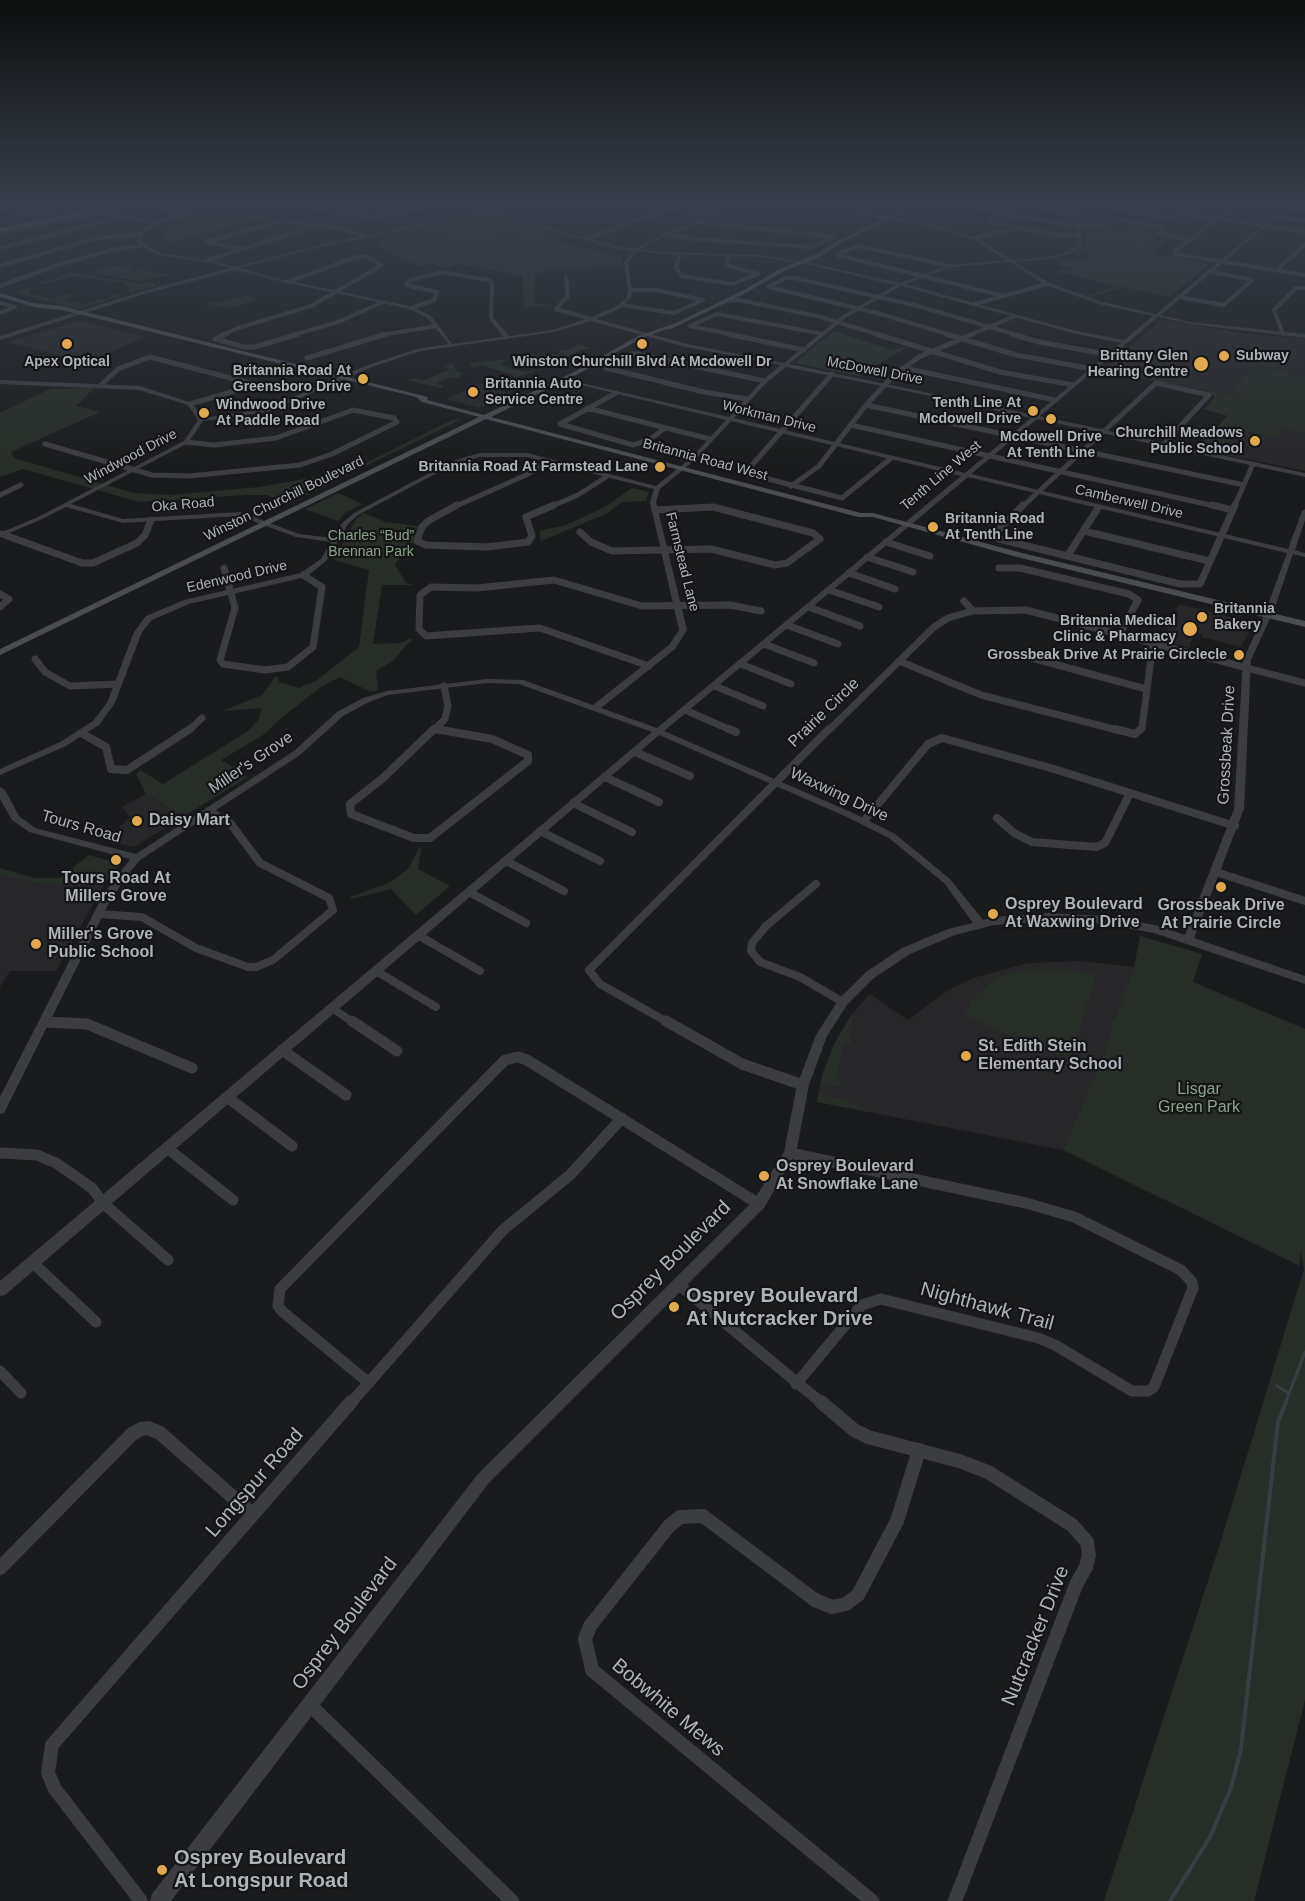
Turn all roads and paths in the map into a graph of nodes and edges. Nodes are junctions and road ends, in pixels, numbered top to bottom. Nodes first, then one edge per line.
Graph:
1 (147, 292) edge
2 (336, 292) joint
3 (435, 292) edge
4 (492, 292) edge
5 (568, 292) edge
6 (630, 292) edge
7 (664, 292) edge
8 (745, 292) edge
9 (788, 292) edge
10 (856, 292) edge
11 (889, 292) edge
12 (927, 292) edge
13 (988, 292) edge
14 (1014, 292) edge
15 (1067, 292) edge
16 (1185, 292) edge
17 (1238, 292) edge
18 (1292, 292) edge
19 (741, 294) junction
20 (1000, 295) junction
21 (0, 296) edge
22 (879, 297) junction
23 (1179, 297) junction
24 (383, 302) junction
25 (0, 303) edge
26 (975, 304) junction
27 (622, 305) junction
28 (709, 307) junction
29 (411, 308) junction
30 (858, 308) junction
31 (0, 313) edge
32 (78, 315) junction
33 (1157, 315) junction
34 (1016, 316) junction
35 (591, 320) junction
36 (838, 322) junction
37 (437, 326) junction
38 (990, 327) junction
39 (823, 334) junction
40 (1283, 334) junction
41 (649, 335) junction
42 (1305, 336) edge
43 (506, 337) junction
44 (0, 339) edge
45 (962, 339) junction
46 (1125, 342) junction
47 (450, 344) junction
48 (804, 350) junction
49 (934, 351) junction
50 (1111, 355) junction
51 (307, 358) dead end
52 (784, 366) junction
53 (904, 368) junction
54 (1093, 369) junction
55 (578, 370) junction
56 (832, 374) junction
57 (341, 379) junction
58 (569, 379) junction
59 (765, 381) junction
60 (0, 382) edge
61 (884, 385) junction
62 (1073, 385) junction
63 (100, 386) junction
64 (616, 393) junction
65 (747, 399) junction
66 (1055, 400) junction
67 (190, 404) junction
68 (866, 405) junction
69 (587, 408) junction
70 (484, 414) junction
71 (1034, 417) junction
72 (201, 420) junction
73 (729, 420) junction
74 (851, 425) junction
75 (665, 428) junction
76 (779, 432) junction
77 (1102, 433) junction
78 (1014, 435) junction
79 (710, 440) junction
80 (186, 442) junction
81 (45, 444) dead end
82 (836, 446) junction
83 (1162, 446) junction
84 (1081, 451) junction
85 (989, 454) junction
86 (890, 459) junction
87 (549, 460) junction
88 (1253, 465) junction
89 (683, 468) junction
90 (133, 470) junction
91 (1059, 471) junction
92 (1305, 475) edge
93 (963, 476) junction
94 (606, 477) junction
95 (21, 485) dead end
96 (1244, 485) junction
97 (791, 486) junction
98 (657, 488) junction
99 (1035, 493) junction
100 (0, 495) edge
101 (66, 505) junction
102 (1098, 508) junction
103 (655, 510) junction
104 (1233, 510) junction
105 (1305, 511) edge
106 (151, 520) junction
107 (263, 521) junction
108 (905, 526) junction
109 (1083, 531) junction
110 (580, 532) dead end
111 (1, 534) edge
112 (1222, 536) junction
113 (336, 540) junction
114 (886, 542) junction
115 (665, 550) junction
116 (1290, 551) junction
117 (1068, 555) junction
118 (1305, 555) edge
119 (930, 556) dead end
120 (867, 557) junction
121 (1209, 561) junction
122 (224, 568) dead end
123 (999, 568) dead end
124 (913, 572) dead end
125 (849, 573) junction
126 (303, 575) junction
127 (895, 589) dead end
128 (829, 590) junction
129 (229, 593) junction
130 (0, 594) edge
131 (964, 601) dead end
132 (678, 605) junction
133 (0, 607) edge
134 (809, 607) junction
135 (879, 607) dead end
136 (761, 611) dead end
137 (973, 611) junction
138 (1267, 617) junction
139 (1305, 624) edge
140 (788, 625) junction
141 (860, 626) dead end
142 (1305, 629) edge
143 (1120, 634) junction
144 (1153, 643) junction
145 (764, 644) junction
146 (838, 644) dead end
147 (0, 645) edge
148 (0, 652) edge
149 (1017, 654) dead end
150 (35, 659) dead end
151 (899, 661) junction
152 (814, 663) dead end
153 (741, 664) junction
154 (649, 666) junction
155 (1246, 667) junction
156 (1305, 683) edge
157 (118, 684) junction
158 (791, 684) dead end
159 (444, 686) junction
160 (715, 686) junction
161 (1146, 689) junction
162 (763, 706) dead end
163 (596, 707) junction
164 (684, 710) junction
165 (202, 718) dead end
166 (436, 729) junction
167 (659, 732) junction
168 (736, 732) dead end
169 (83, 734) junction
170 (635, 752) junction
171 (0, 772) edge
172 (690, 776) dead end
173 (605, 777) junction
174 (775, 782) junction
175 (0, 790) edge
176 (1130, 793) junction
177 (659, 802) dead end
178 (573, 803) junction
179 (209, 811) junction
180 (996, 818) dead end
181 (864, 821) junction
182 (1235, 826) junction
183 (540, 831) junction
184 (632, 832) dead end
185 (137, 858) junction
186 (506, 861) junction
187 (600, 861) dead end
188 (1216, 872) junction
189 (816, 884) dead end
190 (564, 891) dead end
191 (469, 892) junction
192 (1305, 901) edge
193 (98, 914) junction
194 (526, 923) dead end
195 (980, 924) junction
196 (418, 935) junction
197 (1189, 939) junction
198 (376, 971) junction
199 (480, 971) dead end
200 (1305, 980) edge
201 (843, 1002) junction
202 (436, 1007) dead end
203 (332, 1008) junction
204 (45, 1022) junction
205 (282, 1050) junction
206 (397, 1051) dead end
207 (192, 1068) dead end
208 (803, 1085) junction
209 (5, 1090) edge
210 (346, 1095) dead end
211 (227, 1097) junction
212 (0, 1110) edge
213 (622, 1118) junction
214 (292, 1146) dead end
215 (167, 1148) junction
216 (0, 1153) edge
217 (790, 1153) junction
218 (233, 1200) dead end
219 (103, 1203) junction
220 (759, 1204) junction
221 (168, 1260) dead end
222 (32, 1262) junction
223 (678, 1284) junction
224 (0, 1290) edge
225 (96, 1322) dead end
226 (0, 1371) edge
227 (369, 1383) junction
228 (796, 1384) junction
229 (21, 1393) dead end
230 (919, 1450) junction
231 (252, 1515) junction
232 (0, 1568) edge
233 (310, 1705) junction
234 (141, 1901) edge
235 (159, 1901) edge
236 (512, 1901) edge
237 (872, 1901) edge
238 (955, 1901) edge

1 - 32 street
2 - 24 street
2 - 24 street
3 - 29 street
4 - 43 street
5 - 35 street
6 - 27 street
7 - 27 street
8 - 19 main road, Winston Churchill Boulevard
9 - 30 street
10 - 22 street
11 - 22 street
12 - 26 street
13 - 20 street
14 - 20 street
15 - 33 street
16 - 23 street, Tenth Line West
17 - 23 street
18 - 40 street
19 - 28 main road, Winston Churchill Boulevard
19 - 28 main road, Winston Churchill Boulevard
19 - 36 street
20 - 26 street
21 - 32 main road, Britannia Road West
22 - 30 street
22 - 38 street
23 - 33 street, Tenth Line West
24 - 29 street
25 - 31 street
26 - 34 street
27 - 35 street
28 - 41 main road, Winston Churchill Boulevard
29 - 37 street
30 - 36 street
30 - 45 street
32 - 44 street
32 - 57 main road, Britannia Road West
33 - 40 street
33 - 46 street, Tenth Line West
34 - 38 street
34 - 46 street
35 - 41 street, McDowell Drive
35 - 43 street
36 - 39 street
36 - 49 street
37 - 47 street
37 - 51 street
38 - 45 street
38 - 50 street
39 - 48 street
39 - 48 street
40 - 42 street
41 - 52 street, McDowell Drive
41 - 55 main road, Winston Churchill Boulevard
43 - 47 street
45 - 49 street
45 - 54 street
46 - 50 street, Tenth Line West
47 - 57 street
48 - 52 street
49 - 53 street
49 - 62 street
50 - 54 street, Tenth Line West
52 - 56 street, McDowell Drive
52 - 59 street
53 - 61 street
53 - 66 street
54 - 62 street, Tenth Line West
55 - 58 main road, Winston Churchill Boulevard
55 - 70 main road, Winston Churchill Boulevard
56 - 61 street, McDowell Drive
56 - 76 street
57 - 70 main road, Britannia Road West
57 - 72 street
58 - 64 street, Workman Drive
58 - 70 main road, Winston Churchill Boulevard
59 - 65 street
59 - 65 street
60 - 63 street
61 - 68 street
61 - 71 street, McDowell Drive
62 - 66 street, Tenth Line West
63 - 67 street
63 - 67 street
64 - 69 street
64 - 73 street, Workman Drive
65 - 73 street
66 - 71 street, Tenth Line West
67 - 72 street
68 - 74 street
68 - 78 street
69 - 75 street
69 - 75 street
70 - 89 main road, Britannia Road West
70 - 107 main road, Winston Churchill Boulevard
71 - 77 street, McDowell Drive
71 - 78 street, Tenth Line West
72 - 80 street, Windwood Drive
73 - 76 street, Workman Drive
73 - 79 street
74 - 82 street
74 - 85 street
75 - 79 street
76 - 82 street, Workman Drive
76 - 97 street
77 - 83 street, McDowell Drive
77 - 83 street
77 - 84 street
78 - 84 street
78 - 85 street, Tenth Line West
79 - 89 street
80 - 90 street, Windwood Drive
80 - 90 street
81 - 90 street
82 - 86 street, Workman Drive
82 - 97 street
83 - 88 street, McDowell Drive
84 - 91 street
84 - 96 street
85 - 91 street
85 - 93 street, Tenth Line West
86 - 93 street, Workman Drive
86 - 97 street
87 - 94 street, Edenwood Drive
87 - 94 street
87 - 113 street, Edenwood Drive
88 - 92 street, McDowell Drive
88 - 96 street
89 - 98 street
89 - 108 main road, Britannia Road West
90 - 101 street, Windwood Drive
91 - 99 street
91 - 104 street
93 - 99 street, Camberwell Drive
93 - 108 street, Tenth Line West
94 - 98 street, Edenwood Drive
95 - 100 street
96 - 104 street
98 - 103 street, Farmstead Lane
99 - 102 street, Camberwell Drive
99 - 117 street
101 - 106 street, Oka Road
101 - 111 street, Windwood Drive
102 - 109 street
102 - 112 street, Camberwell Drive
103 - 115 street, Farmstead Lane
103 - 115 street
104 - 112 street
105 - 116 street, Grossbeak Drive
106 - 107 street, Oka Road
106 - 111 street
107 - 113 street, Oka Road
107 - 147 main road, Winston Churchill Boulevard
107 - 148 main road, Winston Churchill Boulevard
108 - 114 street, Tenth Line West
108 - 138 main road, Britannia Road West
109 - 117 street
109 - 121 street
110 - 115 street
112 - 116 street, Camberwell Drive
112 - 121 street
113 - 126 street, Edenwood Drive
114 - 119 street
114 - 120 street, Tenth Line West
115 - 132 street, Farmstead Lane
116 - 118 street, Camberwell Drive
116 - 138 street, Grossbeak Drive
117 - 121 street
120 - 124 street
120 - 125 street, Tenth Line West
122 - 129 street
123 - 143 street
125 - 127 street
125 - 128 street, Tenth Line West
126 - 129 street, Edenwood Drive
126 - 129 street
128 - 134 street, Tenth Line West
128 - 135 street
129 - 157 street, Edenwood Drive
130 - 133 street
131 - 137 street
132 - 136 street
132 - 154 street, Farmstead Lane
132 - 154 street
134 - 140 street, Tenth Line West
134 - 141 street
137 - 143 street, Prairie Circle
137 - 151 street, Prairie Circle
138 - 139 main road, Britannia Road West
138 - 142 main road, Britannia Road West
138 - 155 street, Grossbeak Drive
140 - 145 street, Tenth Line West
140 - 146 street
143 - 144 street, Prairie Circle
144 - 155 street, Prairie Circle
144 - 161 street
145 - 152 street
145 - 153 street, Tenth Line West
149 - 161 street
150 - 157 street
151 - 161 street
151 - 174 street, Prairie Circle
153 - 158 street
153 - 160 street, Tenth Line West
154 - 163 street, Farmstead Lane
155 - 156 street, Prairie Circle
155 - 182 street, Grossbeak Drive
157 - 169 street, Edenwood Drive
159 - 163 street, Miller's Grove
159 - 166 street
159 - 179 street, Miller's Grove
160 - 162 street
160 - 164 street, Tenth Line West
163 - 167 street, Miller's Grove
164 - 167 street, Tenth Line West
164 - 168 street
165 - 169 street
166 - 166 street
167 - 170 street, Tenth Line West
167 - 174 street, Waxwing Drive
169 - 171 street, Edenwood Drive
170 - 172 street
170 - 173 street, Tenth Line West
173 - 177 street
173 - 178 street, Tenth Line West
174 - 181 street, Waxwing Drive
174 - 208 street, Prairie Circle
175 - 185 street, Tours Road
176 - 180 street
176 - 181 street
176 - 182 street
178 - 183 street, Tenth Line West
178 - 184 street
179 - 185 street, Miller's Grove
179 - 193 street
181 - 195 street, Waxwing Drive
182 - 188 street, Grossbeak Drive
183 - 186 street, Tenth Line West
183 - 187 street
185 - 193 street, Miller's Grove
186 - 190 street
186 - 191 street, Tenth Line West
188 - 192 street
188 - 197 street, Grossbeak Drive
189 - 201 street
191 - 194 street
191 - 196 street, Tenth Line West
193 - 204 street, Miller's Grove
195 - 197 street, Osprey Boulevard
195 - 201 street, Osprey Boulevard
196 - 198 street, Tenth Line West
196 - 199 street
197 - 200 street, Osprey Boulevard
198 - 202 street
198 - 203 street, Tenth Line West
201 - 208 street, Osprey Boulevard
203 - 205 street, Tenth Line West
203 - 206 street
204 - 207 street
204 - 209 street, Miller's Grove
205 - 210 street
205 - 211 street, Tenth Line West
208 - 217 street, Osprey Boulevard
209 - 212 street, Miller's Grove
211 - 214 street
211 - 215 street, Tenth Line West
213 - 220 street
213 - 227 street, Longspur Road
213 - 227 street
215 - 218 street
215 - 219 street, Tenth Line West
216 - 219 street
217 - 220 street, Osprey Boulevard
217 - 228 street, Nighthawk Trail
219 - 221 street
219 - 222 street, Tenth Line West
220 - 223 street, Osprey Boulevard
222 - 224 street, Tenth Line West
222 - 225 street
223 - 228 street, Nutcracker Drive
223 - 233 street, Osprey Boulevard
226 - 229 street
227 - 231 street, Longspur Road
228 - 230 street, Nutcracker Drive
230 - 237 street, Bobwhite Mews
230 - 238 street, Nutcracker Drive
231 - 232 street
231 - 234 street, Longspur Road
233 - 235 street, Osprey Boulevard
233 - 236 street

